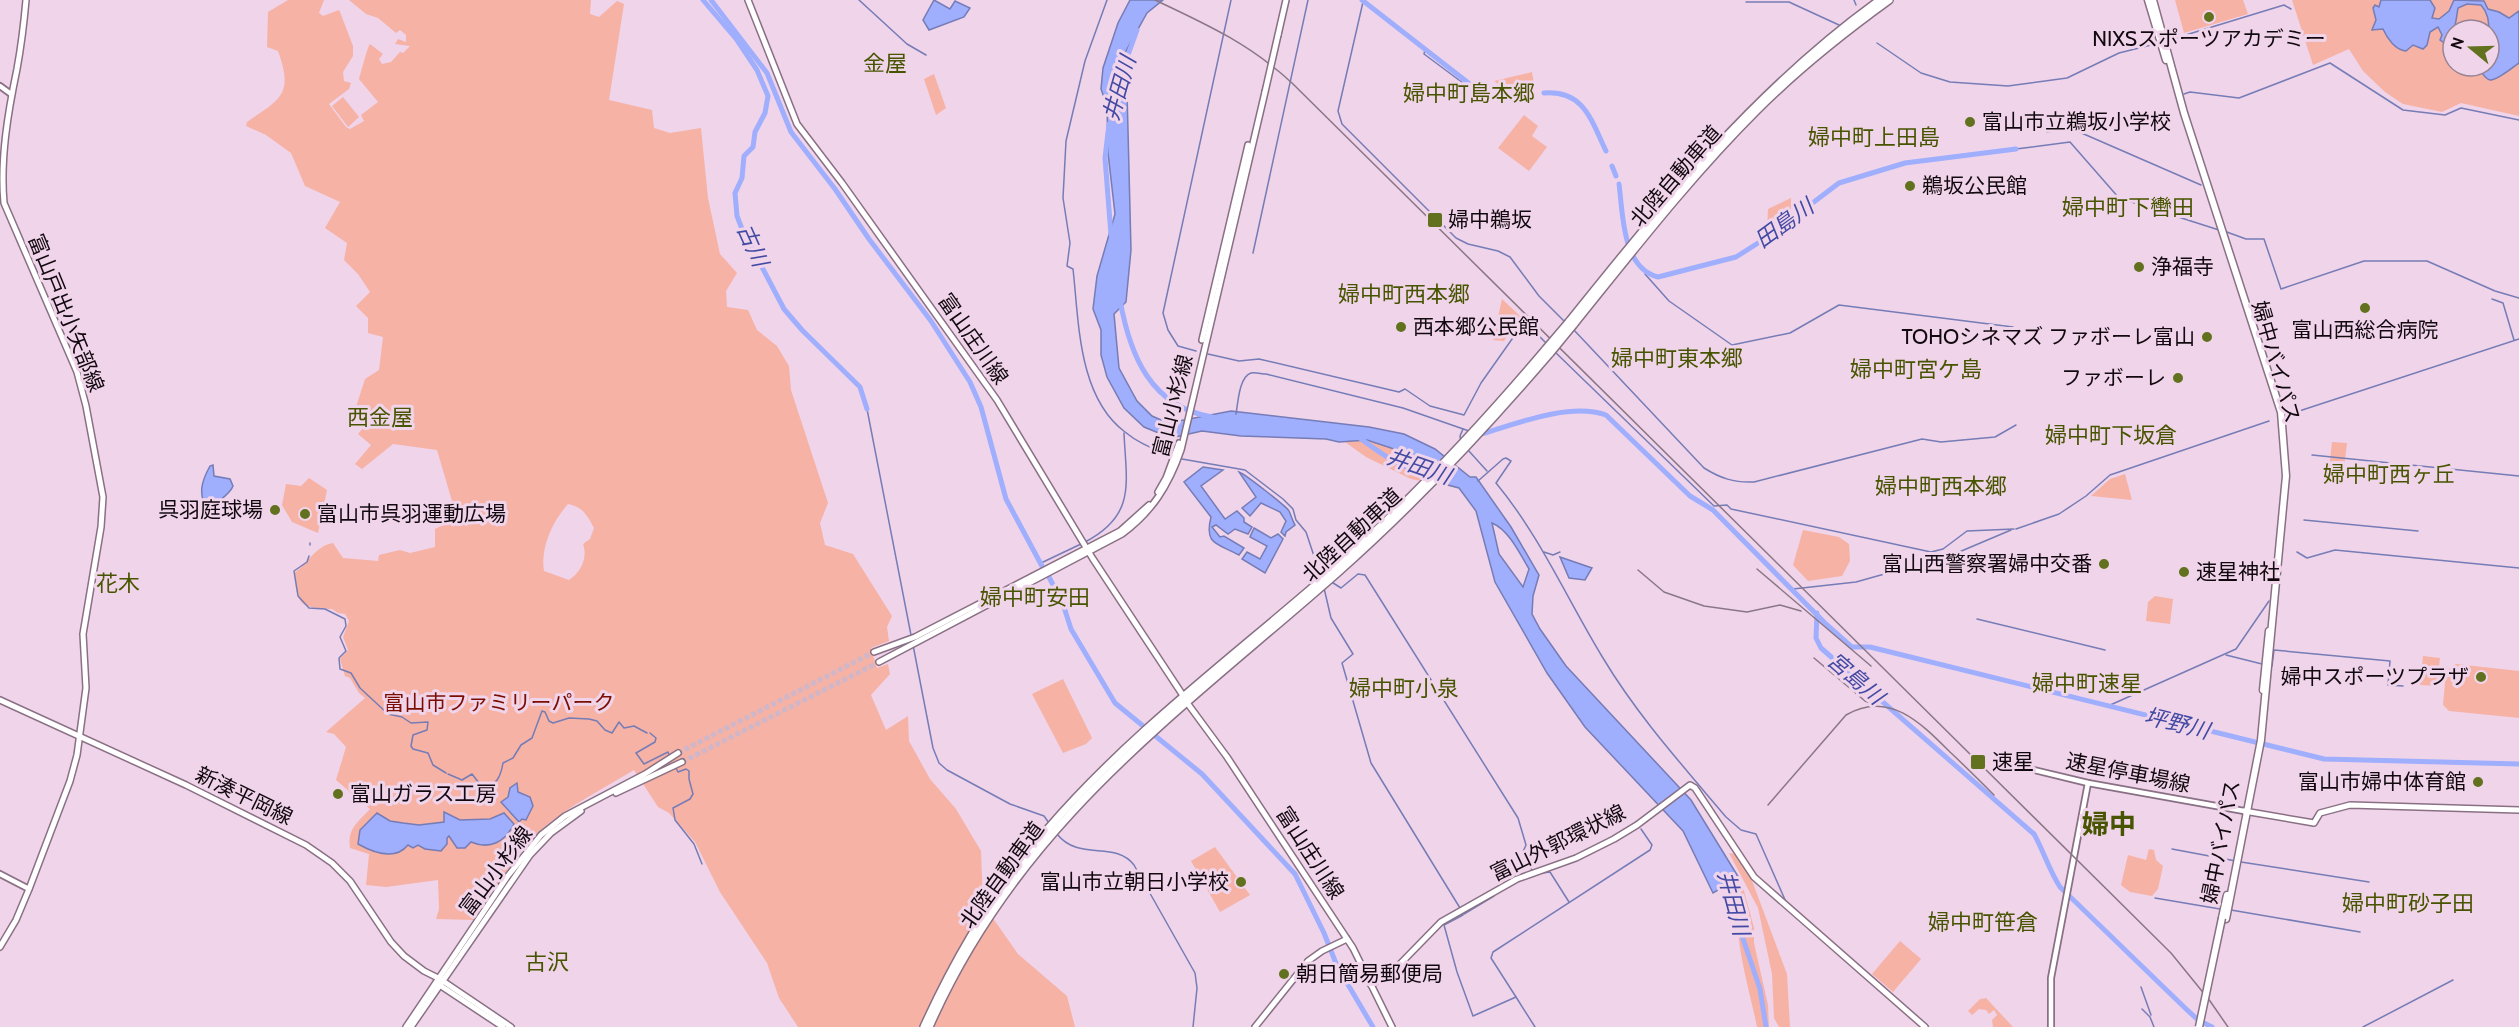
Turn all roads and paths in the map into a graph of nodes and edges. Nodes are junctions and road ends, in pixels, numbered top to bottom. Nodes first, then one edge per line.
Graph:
1 (26, 0) edge
2 (748, 0) edge
3 (1284, 0) edge
4 (1880, 0) edge
5 (1889, 0) edge
6 (2148, 0) edge
7 (2153, 0) edge
8 (1870, 10) junction
9 (0, 86) edge
10 (11, 94) junction
11 (1088, 550) junction
12 (909, 643) junction
13 (874, 652) tunnel mouth
14 (879, 662) tunnel mouth
15 (1182, 694) dead end
16 (0, 700) edge
17 (1188, 704) dead end
18 (80, 737) junction
19 (678, 753) tunnel mouth
20 (682, 762) tunnel mouth
21 (2006, 763) dead end
22 (2088, 783) junction
23 (2519, 810) edge
24 (2246, 811) junction
25 (1048, 833) junction
26 (0, 874) edge
27 (29, 889) junction
28 (1347, 939) junction
29 (0, 947) edge
30 (440, 983) junction
31 (1371, 985) junction
32 (406, 1027) edge
33 (411, 1027) edge
34 (503, 1027) edge
35 (511, 1027) edge
36 (924, 1027) edge
37 (929, 1027) edge
38 (1255, 1027) edge
39 (1392, 1027) edge
40 (1925, 1027) edge
41 (2051, 1027) edge
42 (2201, 1027) edge

1 - 10 main road, 富山戸出小矢部線
2 - 11 main road, 富山庄川線
3 - 11 main road, 富山小杉線, bridge
4 - 8 highway, 北陸自動車道
5 - 8 highway, 北陸自動車道
6 - 24 highway, 婦中バイパス
7 - 24 highway, 婦中バイパス
8 - 25 highway, 北陸自動車道, bridge
9 - 10 main road
10 - 18 main road, 富山戸出小矢部線
11 - 12 main road, 富山小杉線
11 - 15 main road, 富山庄川線
12 - 13 main road, 富山小杉線
12 - 14 main road, 富山小杉線
16 - 18 main road, 新湊平岡線
17 - 28 main road, 富山庄川線
18 - 27 main road, 富山戸出小矢部線
18 - 30 main road, 新湊平岡線
19 - 30 main road, 富山小杉線
20 - 30 main road, 富山小杉線
21 - 22 main road, 速星停車場線
22 - 24 main road, 速星停車場線
22 - 41 main road
23 - 24 main road
24 - 42 highway, 婦中バイパス, bridge
25 - 36 highway, 北陸自動車道
25 - 37 highway, 北陸自動車道
26 - 27 main road
27 - 29 main road, 富山戸出小矢部線
28 - 31 main road, 富山庄川線
28 - 38 main road
30 - 32 main road, 富山小杉線
30 - 33 main road, 富山小杉線
30 - 34 main road, 新湊平岡線
30 - 35 main road, 新湊平岡線
31 - 39 main road, 富山庄川線
31 - 40 main road, 富山外郭環状線

